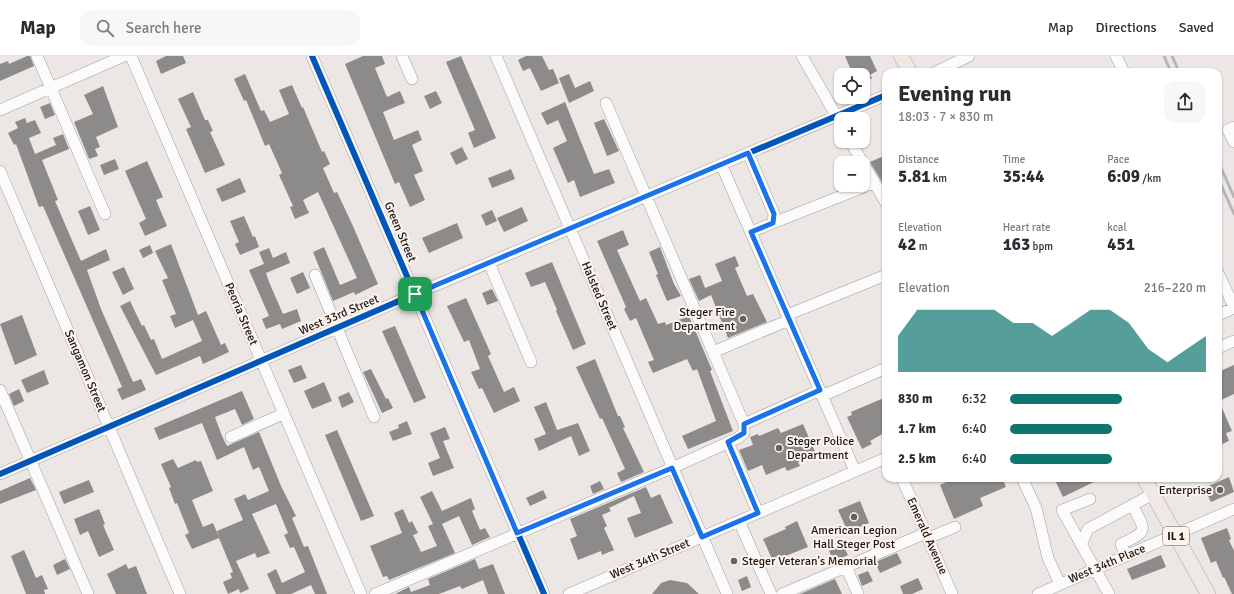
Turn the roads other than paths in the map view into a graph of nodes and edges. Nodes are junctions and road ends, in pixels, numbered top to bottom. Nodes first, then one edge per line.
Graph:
1 (37, 56) edge
2 (124, 56) edge
3 (131, 56) edge
4 (312, 56) edge
5 (402, 56) edge
6 (496, 56) edge
7 (802, 56) edge
8 (901, 56) edge
9 (969, 56) edge
10 (1116, 56) edge
11 (957, 67) edge
12 (908, 68) edge
13 (1122, 68) edge
14 (412, 79) dead end
15 (51, 88) junction
16 (882, 97) edge
17 (606, 103) dead end
18 (0, 110) edge
19 (834, 112) edge
20 (854, 112) edge
21 (834, 122) edge
22 (1233, 127) edge
23 (1234, 142) edge
24 (748, 153) junction
25 (721, 164) junction
26 (0, 171) edge
27 (870, 176) edge
28 (874, 183) junction
29 (646, 196) junction
30 (882, 196) edge
31 (105, 214) dead end
32 (773, 223) junction
33 (570, 229) junction
34 (751, 232) junction
35 (489, 263) junction
36 (315, 274) dead end
37 (882, 277) edge
38 (1222, 283) edge
39 (415, 294) junction
40 (1234, 307) edge
41 (1222, 313) edge
42 (788, 318) junction
43 (337, 328) junction
44 (1234, 341) edge
45 (1222, 346) edge
46 (713, 352) junction
47 (261, 361) junction
48 (531, 362) dead end
49 (882, 370) edge
50 (0, 390) edge
51 (821, 393) junction
52 (283, 414) junction
53 (374, 417) dead end
54 (744, 424) junction
55 (109, 426) junction
56 (230, 437) dead end
57 (728, 442) junction
58 (882, 460) edge
59 (30, 461) junction
60 (672, 468) junction
61 (855, 471) junction
62 (0, 474) edge
63 (904, 482) edge
64 (1024, 482) edge
65 (1146, 482) edge
66 (1153, 494) junction
67 (1090, 499) dead end
68 (1132, 505) junction
69 (1234, 509) edge
70 (758, 513) junction
71 (739, 521) junction
72 (955, 527) dead end
73 (517, 533) junction
74 (1176, 535) junction
75 (927, 536) junction
76 (702, 537) junction
77 (1081, 545) junction
78 (1126, 556) junction
79 (846, 567) junction
80 (1095, 569) junction
81 (1060, 584) junction
82 (88, 594) edge
83 (180, 594) edge
84 (361, 594) edge
85 (375, 594) edge
86 (544, 594) edge
87 (569, 594) edge
88 (727, 594) edge
89 (771, 594) edge
90 (782, 594) edge
91 (858, 594) edge
92 (952, 594) edge
93 (1038, 594) edge
94 (1109, 594) edge
95 (1208, 594) edge

1 - 15 street
2 - 15 street
3 - 47 street, Peoria Street
4 - 39 street, Green Street
5 - 14 street
6 - 33 street, Halsted Street
7 - 19 street
8 - 12 main road
9 - 11 street
10 - 13 street
15 - 18 street
15 - 31 street
16 - 20 street, West 33rd Street
17 - 29 street
21 - 24 street, West 33rd Street
22 - 23 street
24 - 25 street, West 33rd Street
24 - 32 street
25 - 29 street, West 33rd Street
25 - 34 street
26 - 55 street, Sangamon Street
27 - 28 street
28 - 30 street
28 - 32 street
29 - 33 street, West 33rd Street
29 - 46 street
32 - 34 street
33 - 35 street, West 33rd Street
33 - 60 street, Halsted Street
34 - 42 street
35 - 39 street, West 33rd Street
35 - 48 street
36 - 43 street
37 - 42 street
38 - 40 street
39 - 43 street, West 33rd Street
39 - 73 street, Green Street
40 - 41 street
42 - 46 street
42 - 51 street
43 - 47 street, West 33rd Street
43 - 53 street
44 - 45 street
46 - 54 street
47 - 52 street, Peoria Street
47 - 55 street, West 33rd Street
49 - 51 street
50 - 59 street
51 - 54 street
51 - 61 street
52 - 56 street
52 - 84 street, Peoria Street
54 - 57 street
55 - 59 street, West 33rd Street
55 - 83 street, Sangamon Street
57 - 60 street
57 - 70 street
58 - 61 street, West 34th Street
59 - 62 street, West 33rd Street
59 - 82 street
60 - 73 street
60 - 76 street, Halsted Street
61 - 70 street, West 34th Street
63 - 75 street, Emerald Avenue
64 - 81 street
65 - 66 main road, IL 1
66 - 68 street
66 - 74 main road, IL 1
67 - 77 street
68 - 77 street
68 - 78 street
69 - 74 street, West 34th Place
70 - 71 street, West 34th Street
71 - 76 street, West 34th Street
71 - 89 street
72 - 75 street
73 - 85 street
73 - 86 street, Green Street
74 - 78 street, West 34th Place
74 - 95 main road, IL 1
75 - 79 street
75 - 92 street, Emerald Avenue
76 - 87 street, West 34th Street
76 - 88 street, Halsted Street
77 - 80 street
78 - 80 street, West 34th Place
79 - 90 street
79 - 91 street
80 - 81 street, West 34th Place
80 - 94 street
81 - 93 street, West 34th Place

